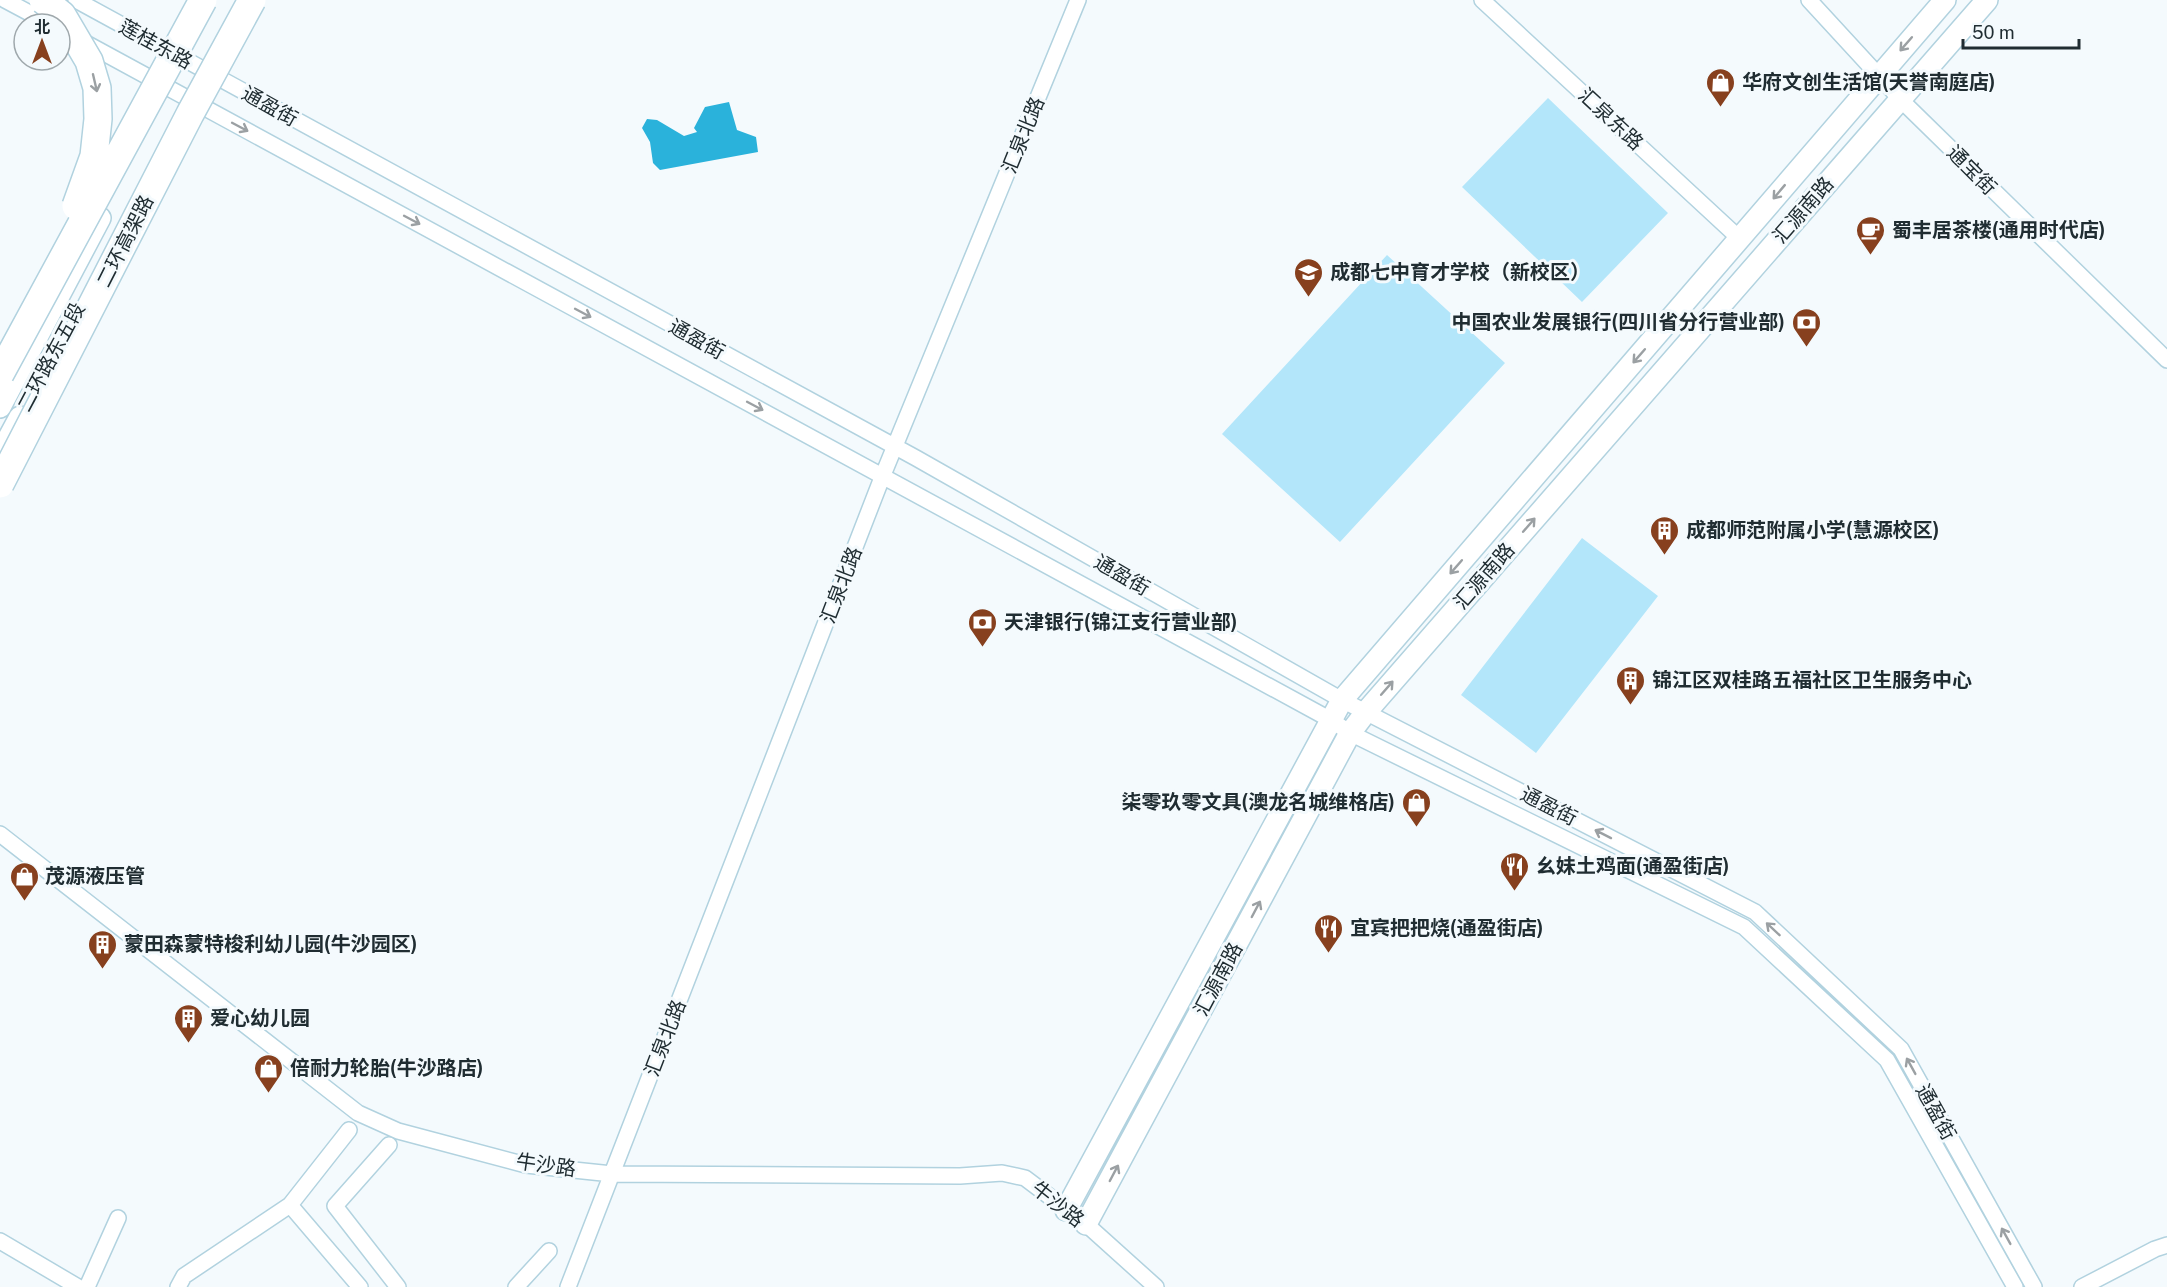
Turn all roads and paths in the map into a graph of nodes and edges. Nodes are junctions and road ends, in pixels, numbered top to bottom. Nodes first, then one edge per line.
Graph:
1 (5, 0) edge
2 (43, 0) edge
3 (76, 0) edge
4 (203, 0) edge
5 (216, 0) edge
6 (246, 0) edge
7 (252, 0) edge
8 (1078, 0) edge
9 (1482, 0) edge
10 (1809, 0) edge
11 (1945, 0) edge
12 (1987, 0) edge
13 (28, 12) edge
14 (72, 35) edge
15 (184, 58) junction
16 (205, 70) junction
17 (1878, 76) junction
18 (168, 87) junction
19 (189, 99) junction
20 (1900, 99) junction
21 (1740, 238) junction
22 (30, 319) junction
23 (2167, 360) edge
24 (5, 374) edge
25 (0, 407) edge
26 (895, 447) junction
27 (0, 454) edge
28 (883, 475) junction
29 (0, 484) edge
30 (1342, 700) junction
31 (1366, 712) junction
32 (1331, 720) junction
33 (1350, 733) junction
34 (0, 834) edge
35 (349, 1130) dead end
36 (389, 1145) dead end
37 (612, 1174) junction
38 (290, 1205) junction
39 (1066, 1209) junction
40 (118, 1218) dead end
41 (1086, 1224) junction
42 (0, 1241) edge
43 (2167, 1245) edge
44 (549, 1251) dead end
45 (78, 1287) edge
46 (87, 1287) edge
47 (178, 1287) edge
48 (360, 1287) edge
49 (398, 1287) edge
50 (516, 1287) edge
51 (568, 1287) edge
52 (1156, 1287) edge
53 (2015, 1287) edge
54 (2034, 1287) edge
55 (2082, 1287) edge

1 - 13 street
2 -> 22 highway, bridge
3 - 15 street, 莲桂东路
4 - 22 highway, bridge
5 - 15 street, 二环路东五段
6 - 16 street, 二环路东五段
7 - 29 highway, 二环高架路, bridge
8 - 26 street, 汇泉北路
9 - 21 street, 汇泉东路
10 - 17 street, 通宝街
11 -> 17 street, 汇源南路
12 - 20 street, 汇源南路
14 - 18 street, 莲桂东路
15 - 16 street, 莲桂东路
15 - 18 street, 二环路东五段
16 - 19 street, 二环路东五段
16 - 26 street, 通盈街
17 - 20 street, 通宝街
17 -> 21 street, 汇源南路
18 - 19 street, 莲桂东路
18 - 24 street, 二环路东五段
19 - 27 street, 二环路东五段
19 -> 28 street, 通盈街
20 - 23 street, 通宝街
31 -> 20 street, 汇源南路
21 -> 30 street, 汇源南路
22 - 24 highway, bridge
24 - 25 street, 二环路东五段
26 - 28 street, 汇泉北路
26 - 30 street, 通盈街
28 - 32 street, 通盈街
28 - 37 street, 汇泉北路
30 - 31 street, 通盈街
30 - 32 street, 汇源南路
31 - 33 street, 汇源南路
54 -> 31 street, 通盈街
32 - 33 street, 通盈街
32 - 39 street, 汇源南路
41 -> 33 street, 汇源南路
33 - 53 street, 通盈街
34 - 37 street, 牛沙路
35 - 38 street
36 - 49 street
37 - 39 street, 牛沙路
37 - 51 street, 汇泉北路
38 - 47 street
38 - 48 street
39 - 41 street, 牛沙路
40 - 46 street
41 - 52 street, 牛沙路
42 - 45 street
43 - 55 street
44 - 50 street

